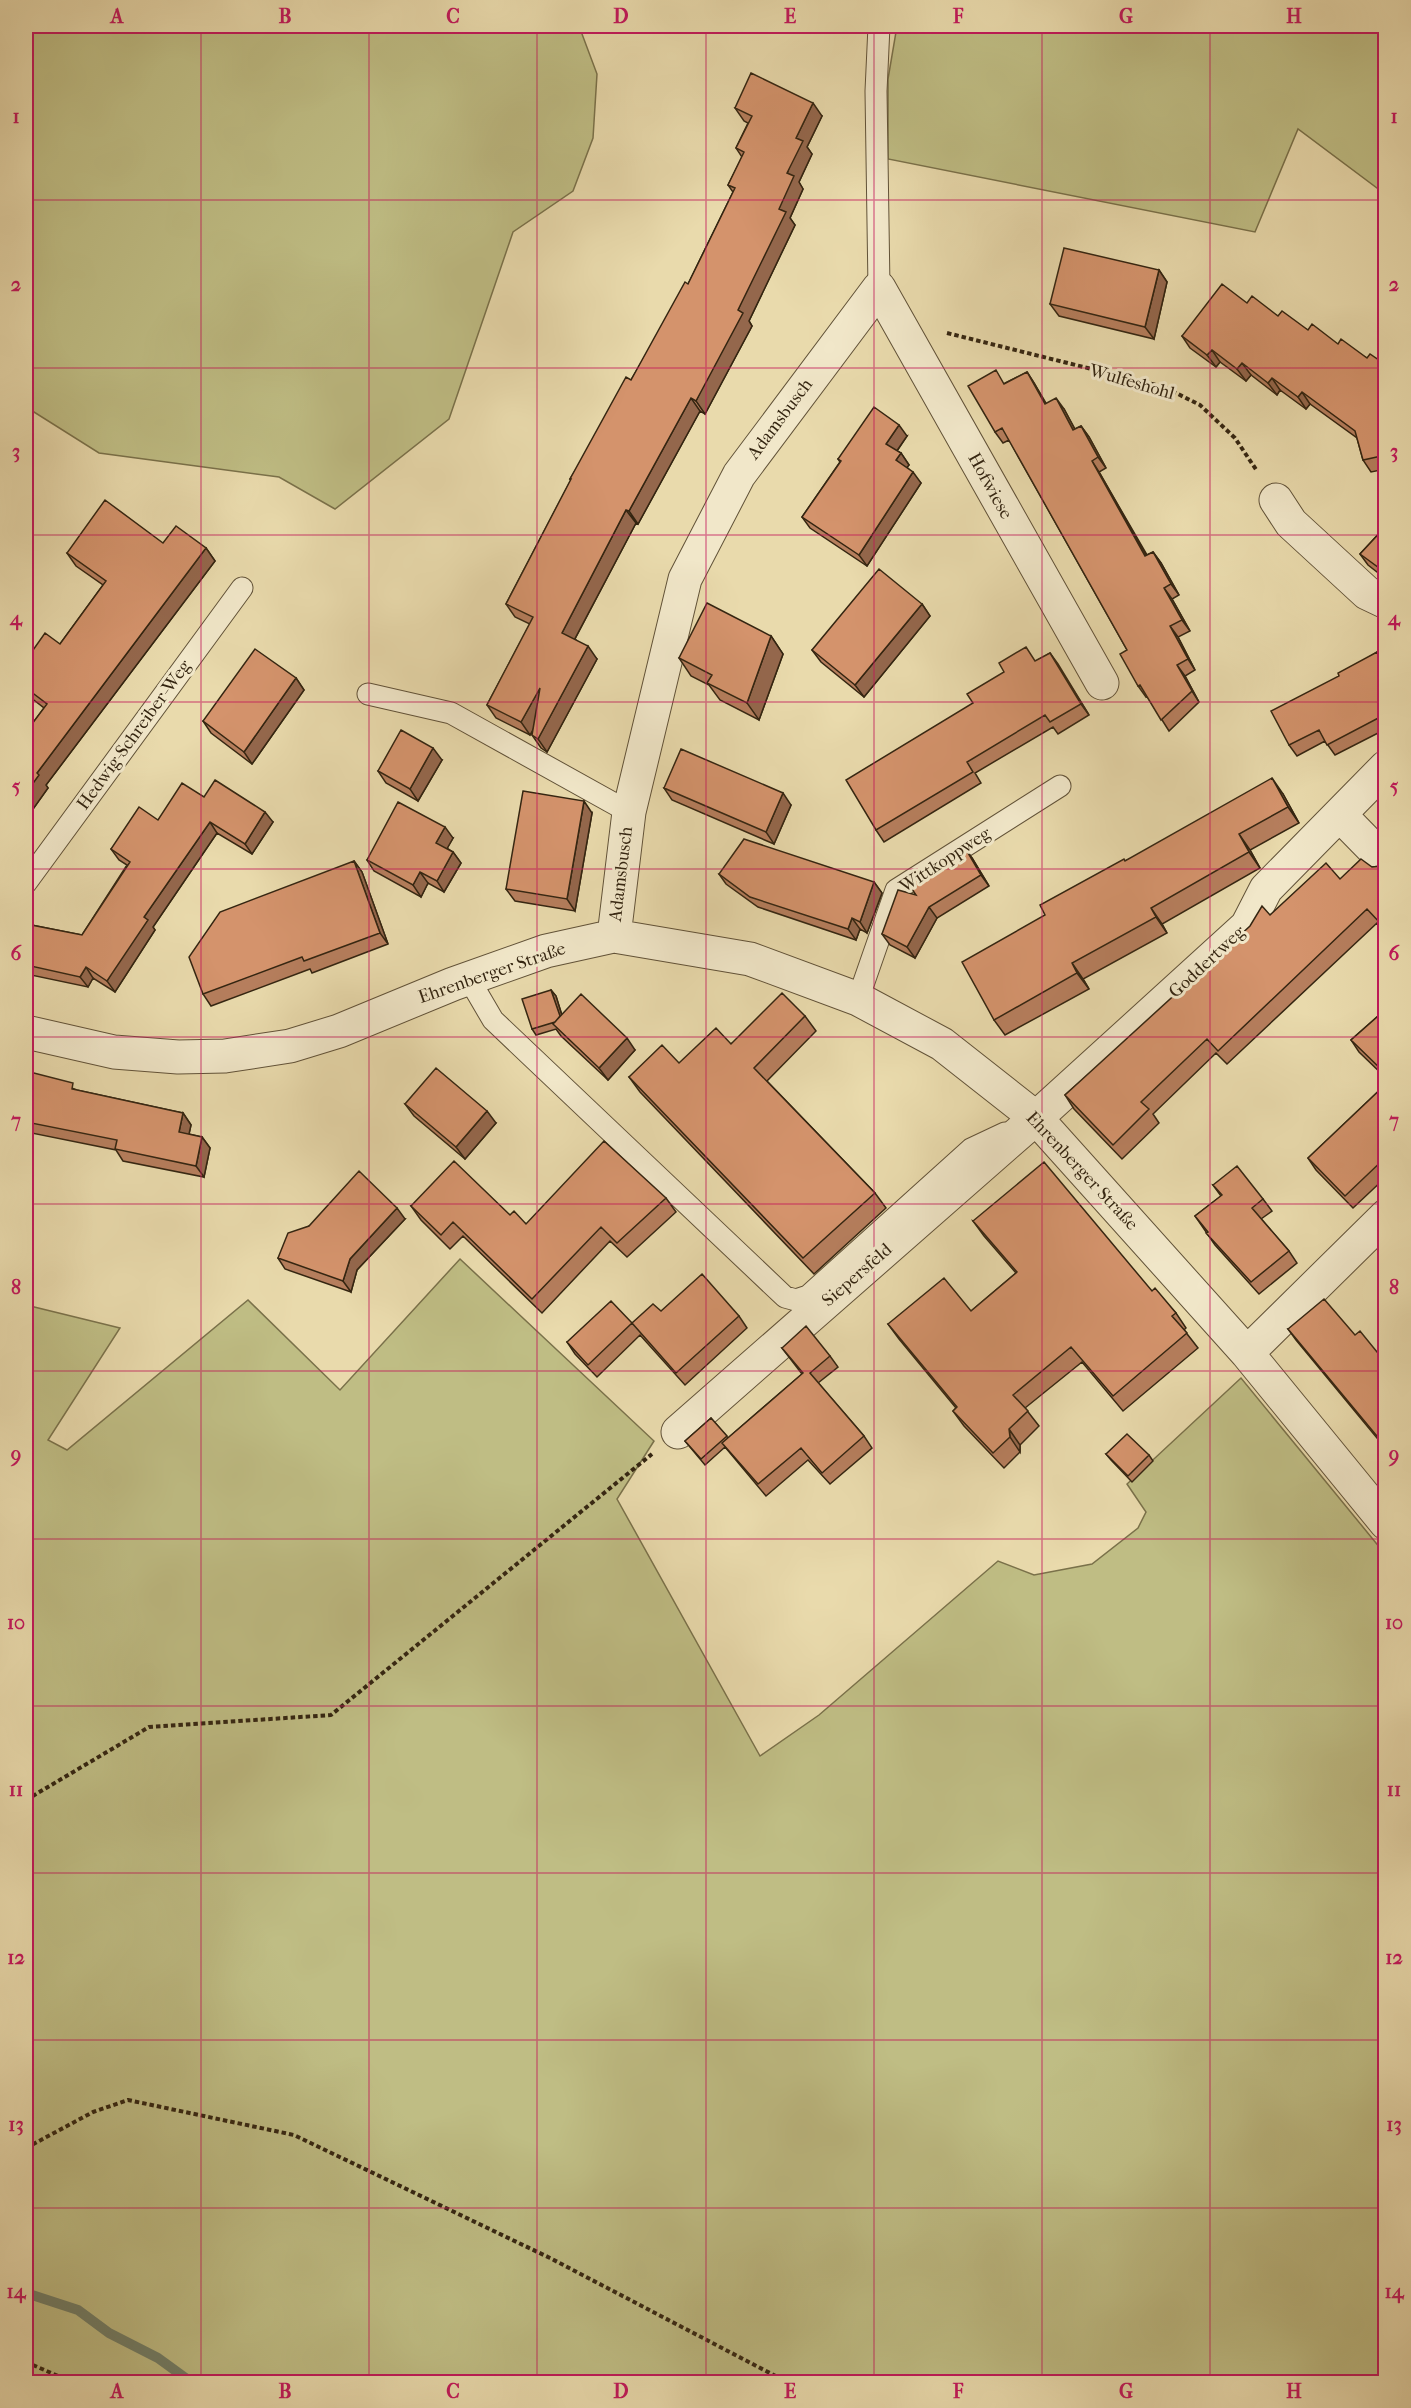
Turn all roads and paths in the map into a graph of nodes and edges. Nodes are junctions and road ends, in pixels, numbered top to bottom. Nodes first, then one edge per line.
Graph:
1 (879, 26) edge
2 (879, 288) junction
3 (945, 333) dead end
4 (1276, 500) joint
5 (242, 588) dead end
6 (1386, 602) edge
7 (1101, 683) dead end
8 (368, 694) dead end
9 (1386, 767) edge
10 (1060, 786) dead end
11 (629, 812) junction
12 (1340, 815) junction
13 (1386, 862) edge
14 (26, 883) edge
15 (614, 936) junction
16 (469, 979) junction
17 (858, 999) junction
18 (26, 1032) edge
19 (1036, 1118) junction
20 (1386, 1216) edge
21 (1247, 1353) junction
22 (678, 1432) joint
23 (1386, 1523) edge
24 (26, 1800) edge
25 (26, 2148) edge
26 (26, 2362) edge
27 (72, 2382) edge
28 (787, 2382) edge

1 - 2 lane
2 - 7 street, Hofwiese
2 - 11 street, Adamsbusch
3 - 4 path, Wulfeshohl
4 - 6 street
5 - 14 lane, Hedwig-Schreiber-Weg
8 - 11 lane, Adamsbusch
9 - 12 street, Goddertweg
10 - 17 lane, Wittkoppweg
11 - 15 street, Adamsbusch
12 - 13 street
12 - 19 street, Goddertweg
15 - 16 street, Ehrenberger Straße
15 - 17 street, Ehrenberger Straße
16 - 18 street, Ehrenberger Straße
16 - 19 lane
17 - 19 street, Ehrenberger Straße
19 - 21 street, Ehrenberger Straße
19 - 22 street, Siepersfeld
20 - 21 street
21 - 23 street, Ehrenberger Straße
22 - 24 path
25 - 28 path
26 - 27 path

